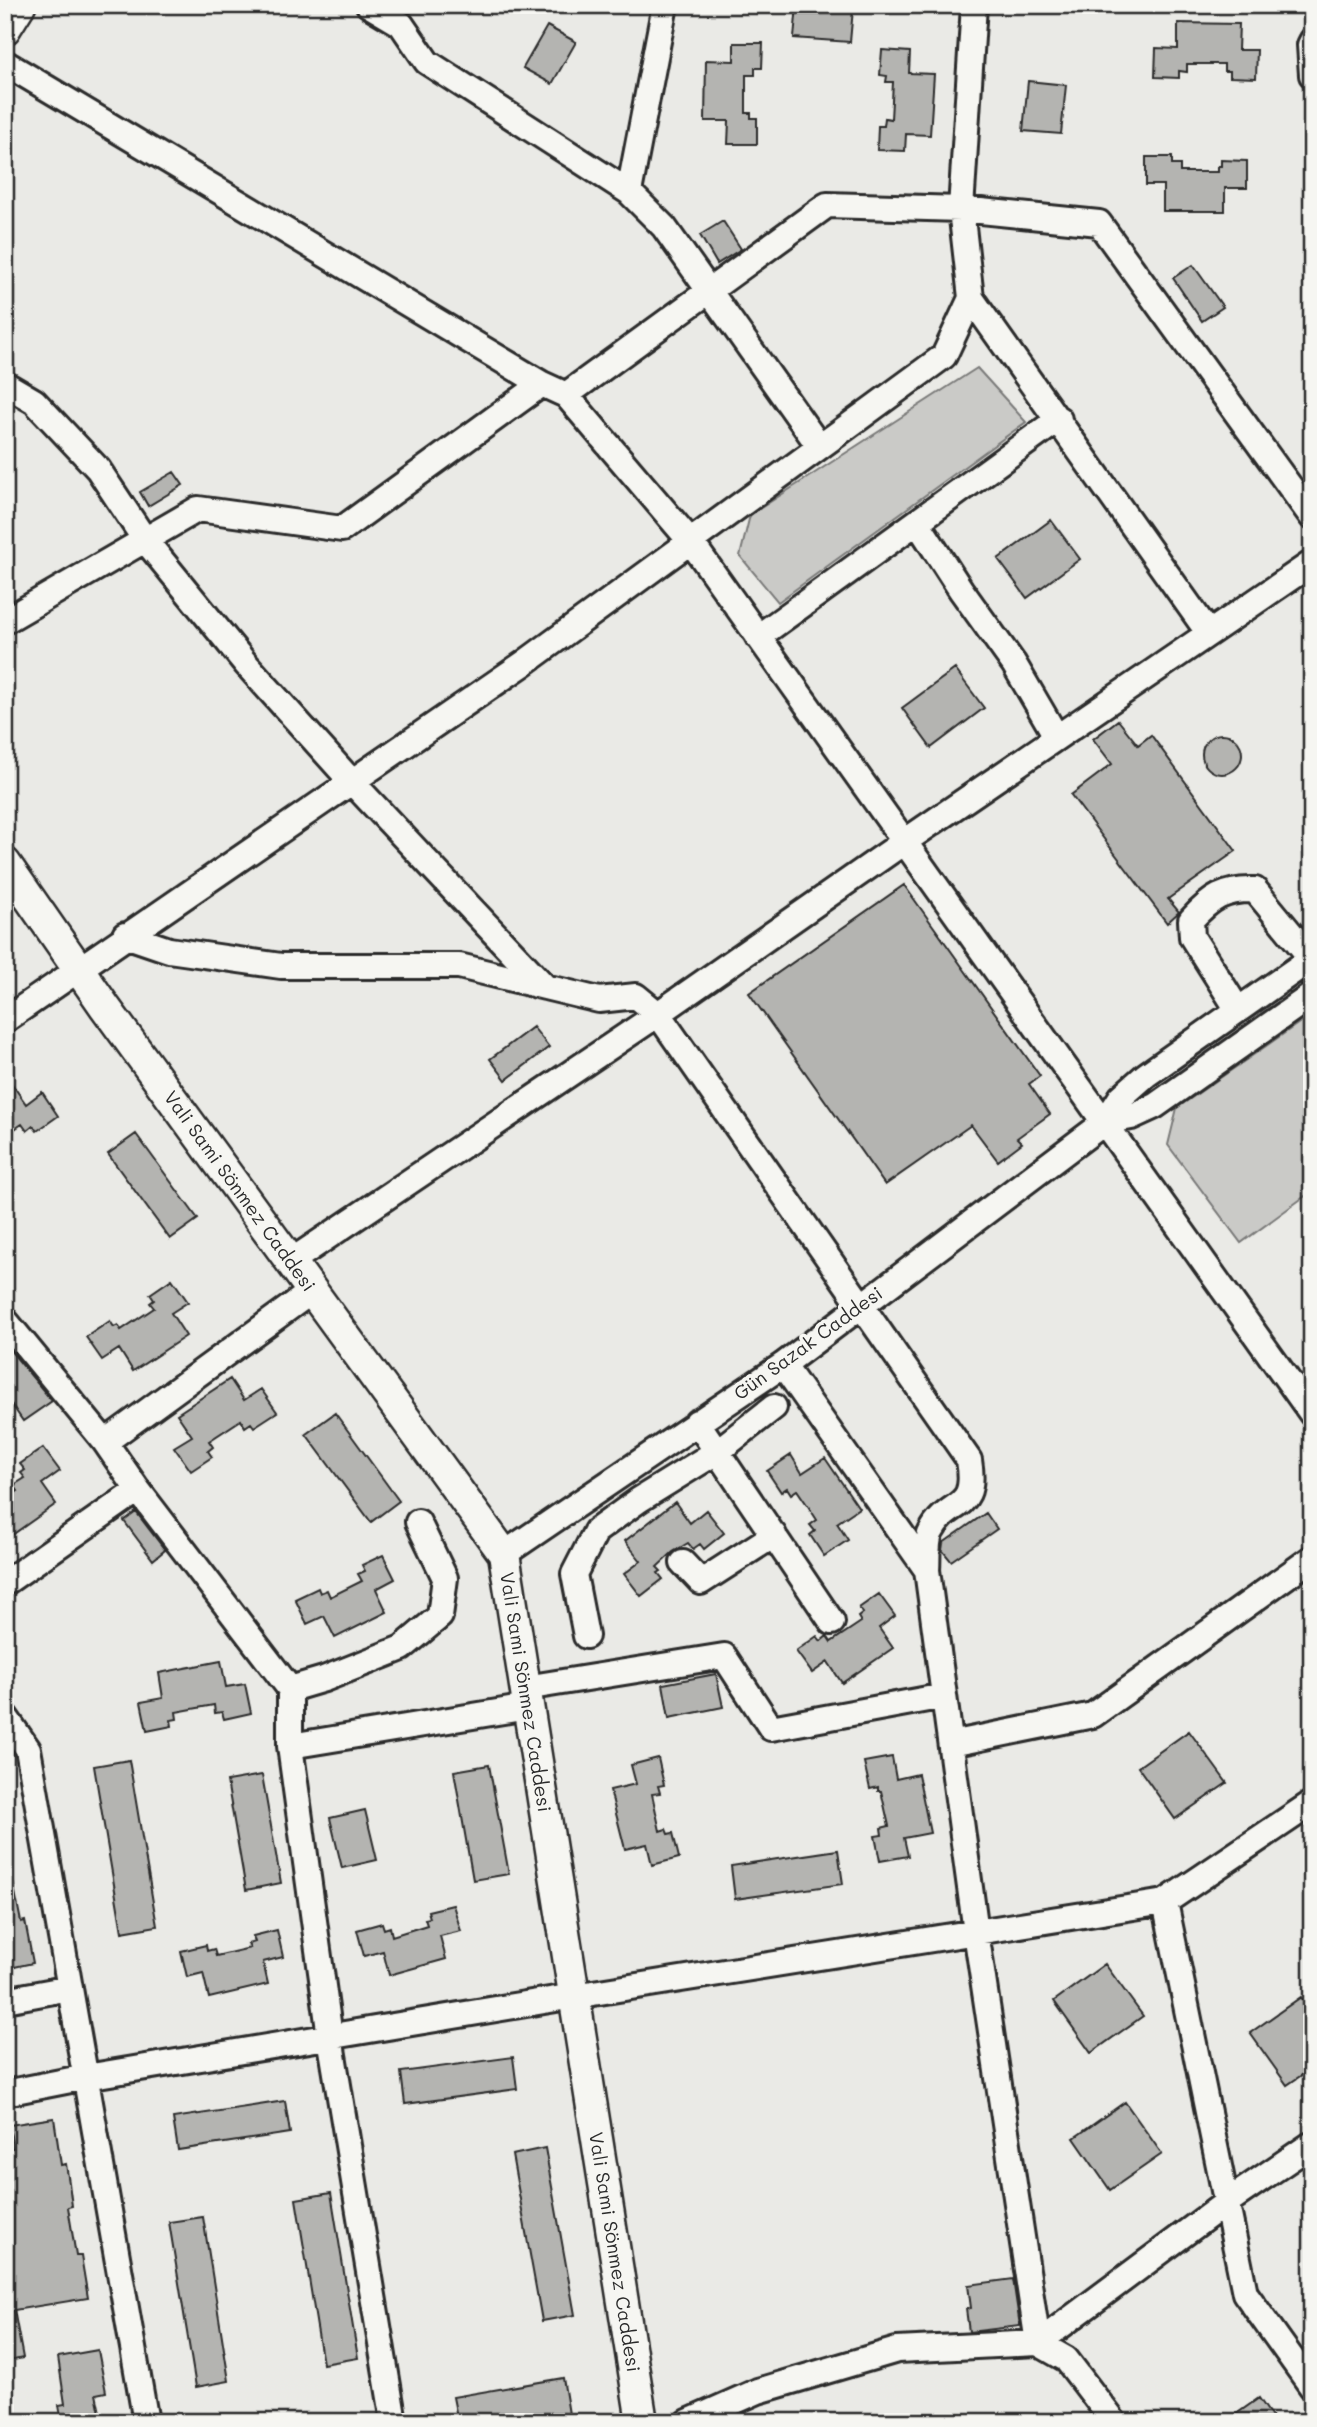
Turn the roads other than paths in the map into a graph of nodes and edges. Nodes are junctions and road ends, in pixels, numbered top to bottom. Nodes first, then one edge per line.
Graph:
1 (20, 5) edge
2 (369, 5) edge
3 (665, 5) edge
4 (974, 5) edge
5 (5, 29) edge
6 (1312, 41) edge
7 (5, 64) edge
8 (1312, 75) edge
9 (629, 192) junction
10 (961, 209) junction
11 (710, 290) junction
12 (971, 298) junction
13 (5, 384) edge
14 (542, 384) junction
15 (566, 396) junction
16 (1059, 419) junction
17 (819, 446) junction
18 (1312, 517) edge
19 (917, 522) junction
20 (145, 540) junction
21 (691, 542) junction
22 (1312, 563) edge
23 (5, 621) edge
24 (1208, 632) junction
25 (758, 637) junction
26 (1056, 736) junction
27 (351, 781) junction
28 (904, 842) junction
29 (5, 863) edge
30 (125, 935) junction
31 (1312, 958) edge
32 (78, 968) junction
33 (545, 987) junction
34 (1312, 995) edge
35 (1238, 1010) junction
36 (659, 1014) junction
37 (5, 1020) edge
38 (1105, 1122) junction
39 (290, 1262) junction
40 (312, 1291) junction
41 (860, 1305) junction
42 (5, 1320) edge
43 (783, 1365) junction
44 (774, 1407) dead end
45 (1312, 1414) edge
46 (696, 1422) junction
47 (105, 1442) junction
48 (718, 1451) junction
49 (138, 1490) junction
50 (418, 1522) dead end
51 (774, 1535) junction
52 (504, 1554) junction
53 (1312, 1558) edge
54 (682, 1563) dead end
55 (927, 1570) junction
56 (5, 1583) edge
57 (832, 1622) dead end
58 (586, 1636) dead end
59 (290, 1689) junction
60 (944, 1696) junction
61 (526, 1698) junction
62 (5, 1716) edge
63 (951, 1744) junction
64 (290, 1746) junction
65 (1312, 1803) edge
66 (1165, 1902) junction
67 (976, 1932) junction
68 (70, 1988) junction
69 (574, 1996) junction
70 (5, 2000) edge
71 (330, 2037) junction
72 (86, 2077) junction
73 (5, 2093) edge
74 (1312, 2144) edge
75 (1227, 2202) junction
76 (1038, 2343) junction
77 (1309, 2377) edge
78 (146, 2422) edge
79 (394, 2422) edge
80 (642, 2422) edge
81 (688, 2422) edge
82 (1114, 2422) edge

1 - 5 main road
2 - 9 street
3 - 9 street
4 - 10 street
6 - 8 street
7 - 14 street
9 - 11 street
10 - 11 street
10 - 12 street
10 - 18 street
11 - 15 street
11 - 17 street
12 - 16 street
12 - 17 street
13 - 20 street
14 - 15 street
14 - 20 street
15 - 21 street
16 - 19 street
16 - 24 street
17 - 21 street
19 - 25 street
19 - 26 street
20 - 23 street
20 - 27 street
21 - 25 street
21 - 27 street
22 - 24 street
24 - 26 street
25 - 28 street
26 - 28 street
27 - 30 street
27 - 33 street
28 - 36 street
28 - 38 street
29 - 32 main road, Vali Sami Sönmez Caddesi
30 - 32 street
30 - 33 street
31 - 35 street, Gün Sazak Caddesi
31 - 35 street
32 - 37 street
32 - 39 main road, Vali Sami Sönmez Caddesi
33 - 36 street
34 - 38 street, Gün Sazak Caddesi
35 - 38 street, Gün Sazak Caddesi
36 - 39 street
36 - 41 street
38 - 41 street, Gün Sazak Caddesi
38 - 45 street
39 - 40 main road, Vali Sami Sönmez Caddesi
40 - 47 street
40 - 52 main road, Vali Sami Sönmez Caddesi
41 - 43 street, Gün Sazak Caddesi
41 - 55 street
42 - 47 street
43 - 46 street, Gün Sazak Caddesi
43 - 55 street
44 - 48 street
46 - 48 street
46 - 52 street, Gün Sazak Caddesi
47 - 49 street
48 - 51 street
48 - 58 street
49 - 56 street
49 - 59 street
50 - 59 street
51 - 54 street
51 - 57 street
52 - 61 main road, Vali Sami Sönmez Caddesi
53 - 63 street
55 - 60 street
59 - 64 street
60 - 61 street
60 - 63 street
61 - 64 street
61 - 69 main road, Vali Sami Sönmez Caddesi
62 - 68 street
63 - 67 street
64 - 71 street
65 - 66 street
66 - 67 street
66 - 75 street
67 - 69 street
67 - 76 street
68 - 70 street
68 - 72 street
69 - 71 street
69 - 80 main road, Vali Sami Sönmez Caddesi
71 - 72 street
71 - 79 street
72 - 73 street
72 - 78 street
74 - 75 street
75 - 76 street
75 - 77 street
76 - 81 street
76 - 82 street

